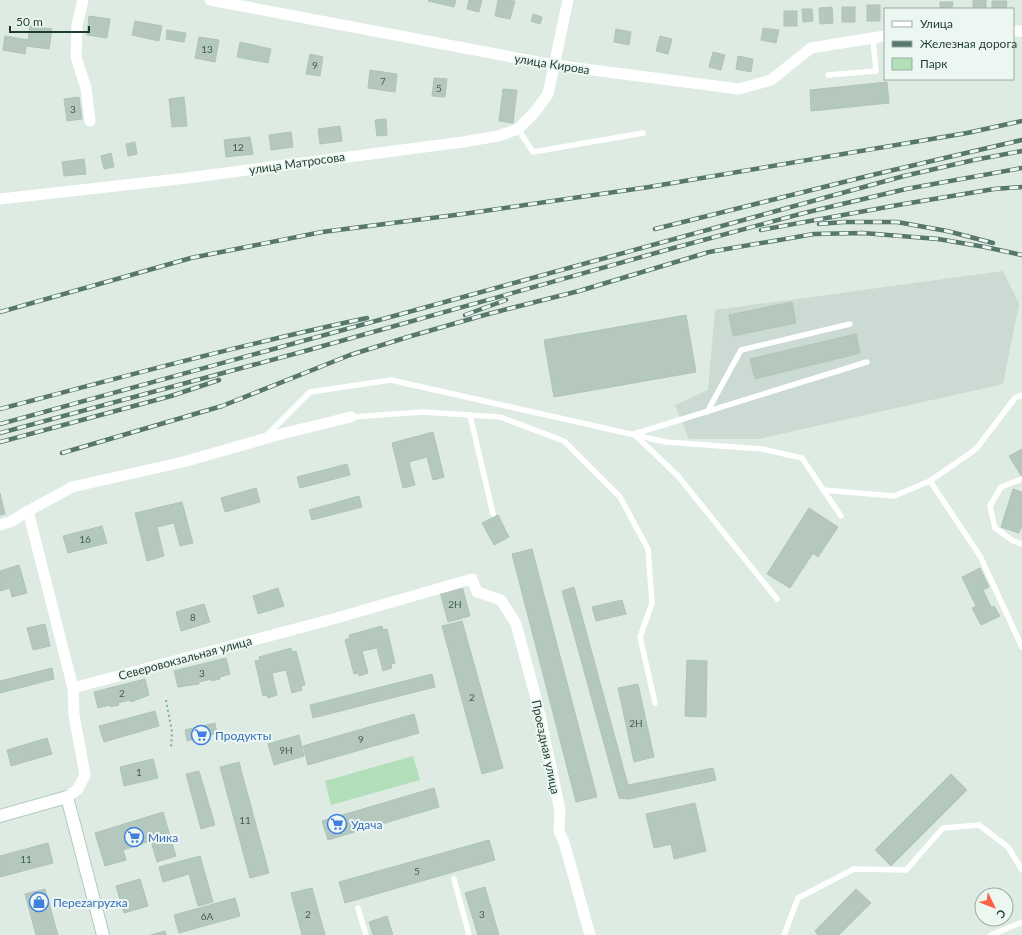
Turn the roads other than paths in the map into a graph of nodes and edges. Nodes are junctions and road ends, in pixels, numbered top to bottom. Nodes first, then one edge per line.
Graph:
1 (83, 0) edge
2 (210, 0) edge
3 (568, 0) edge
4 (884, 36) edge
5 (873, 38) junction
6 (554, 65) junction
7 (828, 75) dead end
8 (90, 121) dead end
9 (518, 129) junction
10 (643, 133) dead end
11 (0, 200) edge
12 (850, 324) dead end
13 (867, 362) dead end
14 (1022, 395) edge
15 (707, 412) junction
16 (470, 415) junction
17 (352, 417) joint
18 (634, 434) junction
19 (262, 440) junction
20 (1022, 479) edge
21 (930, 481) junction
22 (823, 490) junction
23 (28, 511) junction
24 (493, 514) dead end
25 (841, 516) dead end
26 (0, 525) edge
27 (1022, 544) edge
28 (472, 579) joint
29 (777, 599) dead end
30 (1022, 647) edge
31 (73, 688) junction
32 (655, 703) dead end
33 (67, 797) junction
34 (0, 816) edge
35 (1022, 870) edge
36 (454, 879) dead end
37 (358, 908) dead end
38 (1022, 922) edge
39 (103, 935) edge
40 (366, 935) edge
41 (469, 935) edge
42 (590, 935) edge
43 (784, 935) edge
44 (991, 935) edge

1 - 8 street
2 - 6 street, улица Кирова
3 - 6 street, улица Матросова
4 - 5 street, улица Кирова
5 - 6 street, улица Кирова
5 - 7 lane
6 - 9 street, улица Матросова
9 - 10 lane
9 - 11 street, улица Матросова
12 - 15 lane
13 - 15 lane
14 - 21 lane
15 - 18 lane
16 - 17 lane
16 - 24 lane
16 - 32 lane
17 - 19 street
18 - 19 lane
18 - 22 lane
18 - 29 lane
19 - 23 street
20 - 27 lane
21 - 22 lane
21 - 30 lane
22 - 25 lane
23 - 26 street
23 - 31 street
28 - 31 street, Северовокзальная улица
28 - 42 street, Проездная улица
31 - 33 street
33 - 34 street
33 - 39 street
35 - 43 lane
36 - 41 lane
37 - 40 lane
38 - 44 lane

